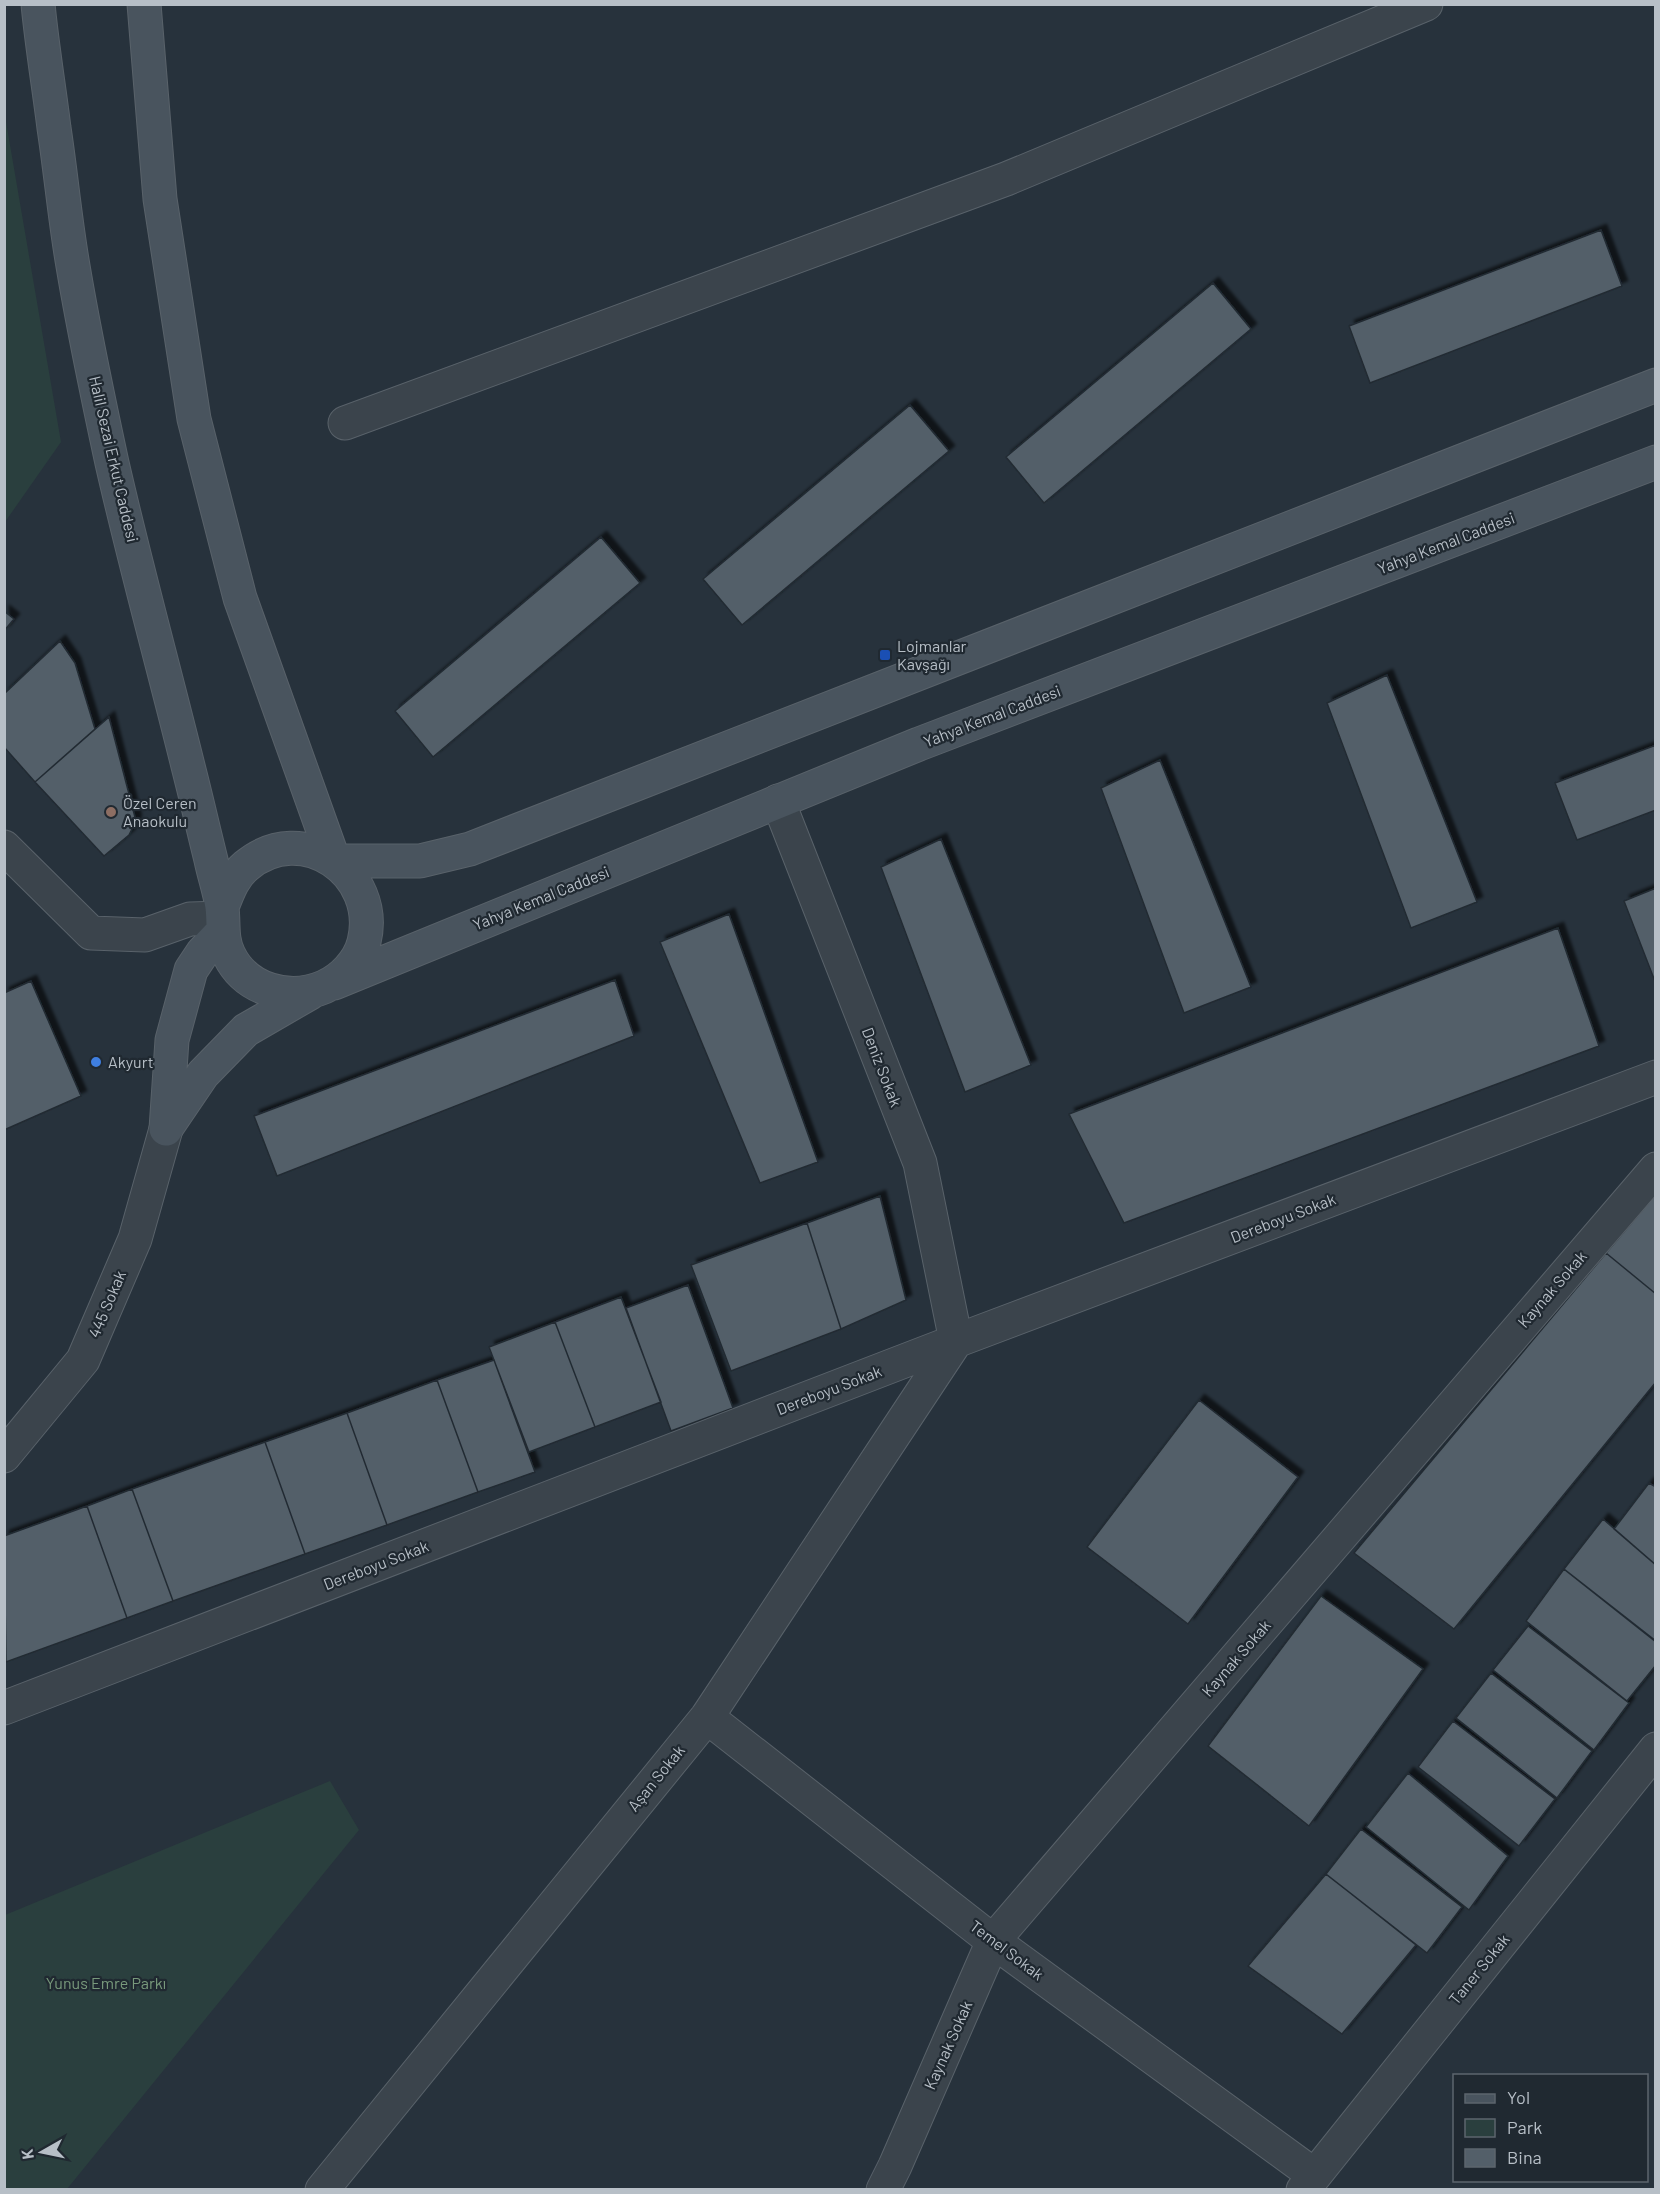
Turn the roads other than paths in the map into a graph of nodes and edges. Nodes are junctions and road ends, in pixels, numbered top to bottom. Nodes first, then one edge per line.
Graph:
1 (38, 4) edge
2 (144, 4) edge
3 (1426, 4) edge
4 (1656, 385) edge
5 (345, 423) dead end
6 (1656, 462) edge
7 (778, 801) junction
8 (4, 847) edge
9 (334, 861) junction
10 (222, 919) junction
11 (323, 988) junction
12 (1656, 1077) edge
13 (166, 1129) junction
14 (1656, 1169) edge
15 (956, 1341) junction
16 (4, 1456) edge
17 (4, 1708) edge
18 (706, 1717) junction
19 (1656, 1749) edge
20 (993, 1941) junction
21 (1309, 2182) edge
22 (322, 2190) edge
23 (883, 2190) edge

1 - 10 main road, Halil Sezai Erkut Caddesi
2 - 9 main road
3 - 5 street
4 - 9 main road
6 - 7 main road, Yahya Kemal Caddesi
7 - 11 main road, Yahya Kemal Caddesi
7 - 15 street, Deniz Sokak
8 - 10 street
9 - 10 main road
9 - 11 main road
10 - 11 main road, Halil Sezai Erkut Caddesi
10 - 13 main road, 445 Sokak
11 - 13 main road, 445 Sokak
12 - 15 street, Dereboyu Sokak
13 - 16 street, 445 Sokak
14 - 20 street, Kaynak Sokak
15 - 17 street, Dereboyu Sokak
15 - 18 street, Aşan Sokak
18 - 20 street, Temel Sokak
18 - 22 street, Aşan Sokak
19 - 21 street, Taner Sokak
20 - 21 street, Temel Sokak
20 - 23 street, Kaynak Sokak

